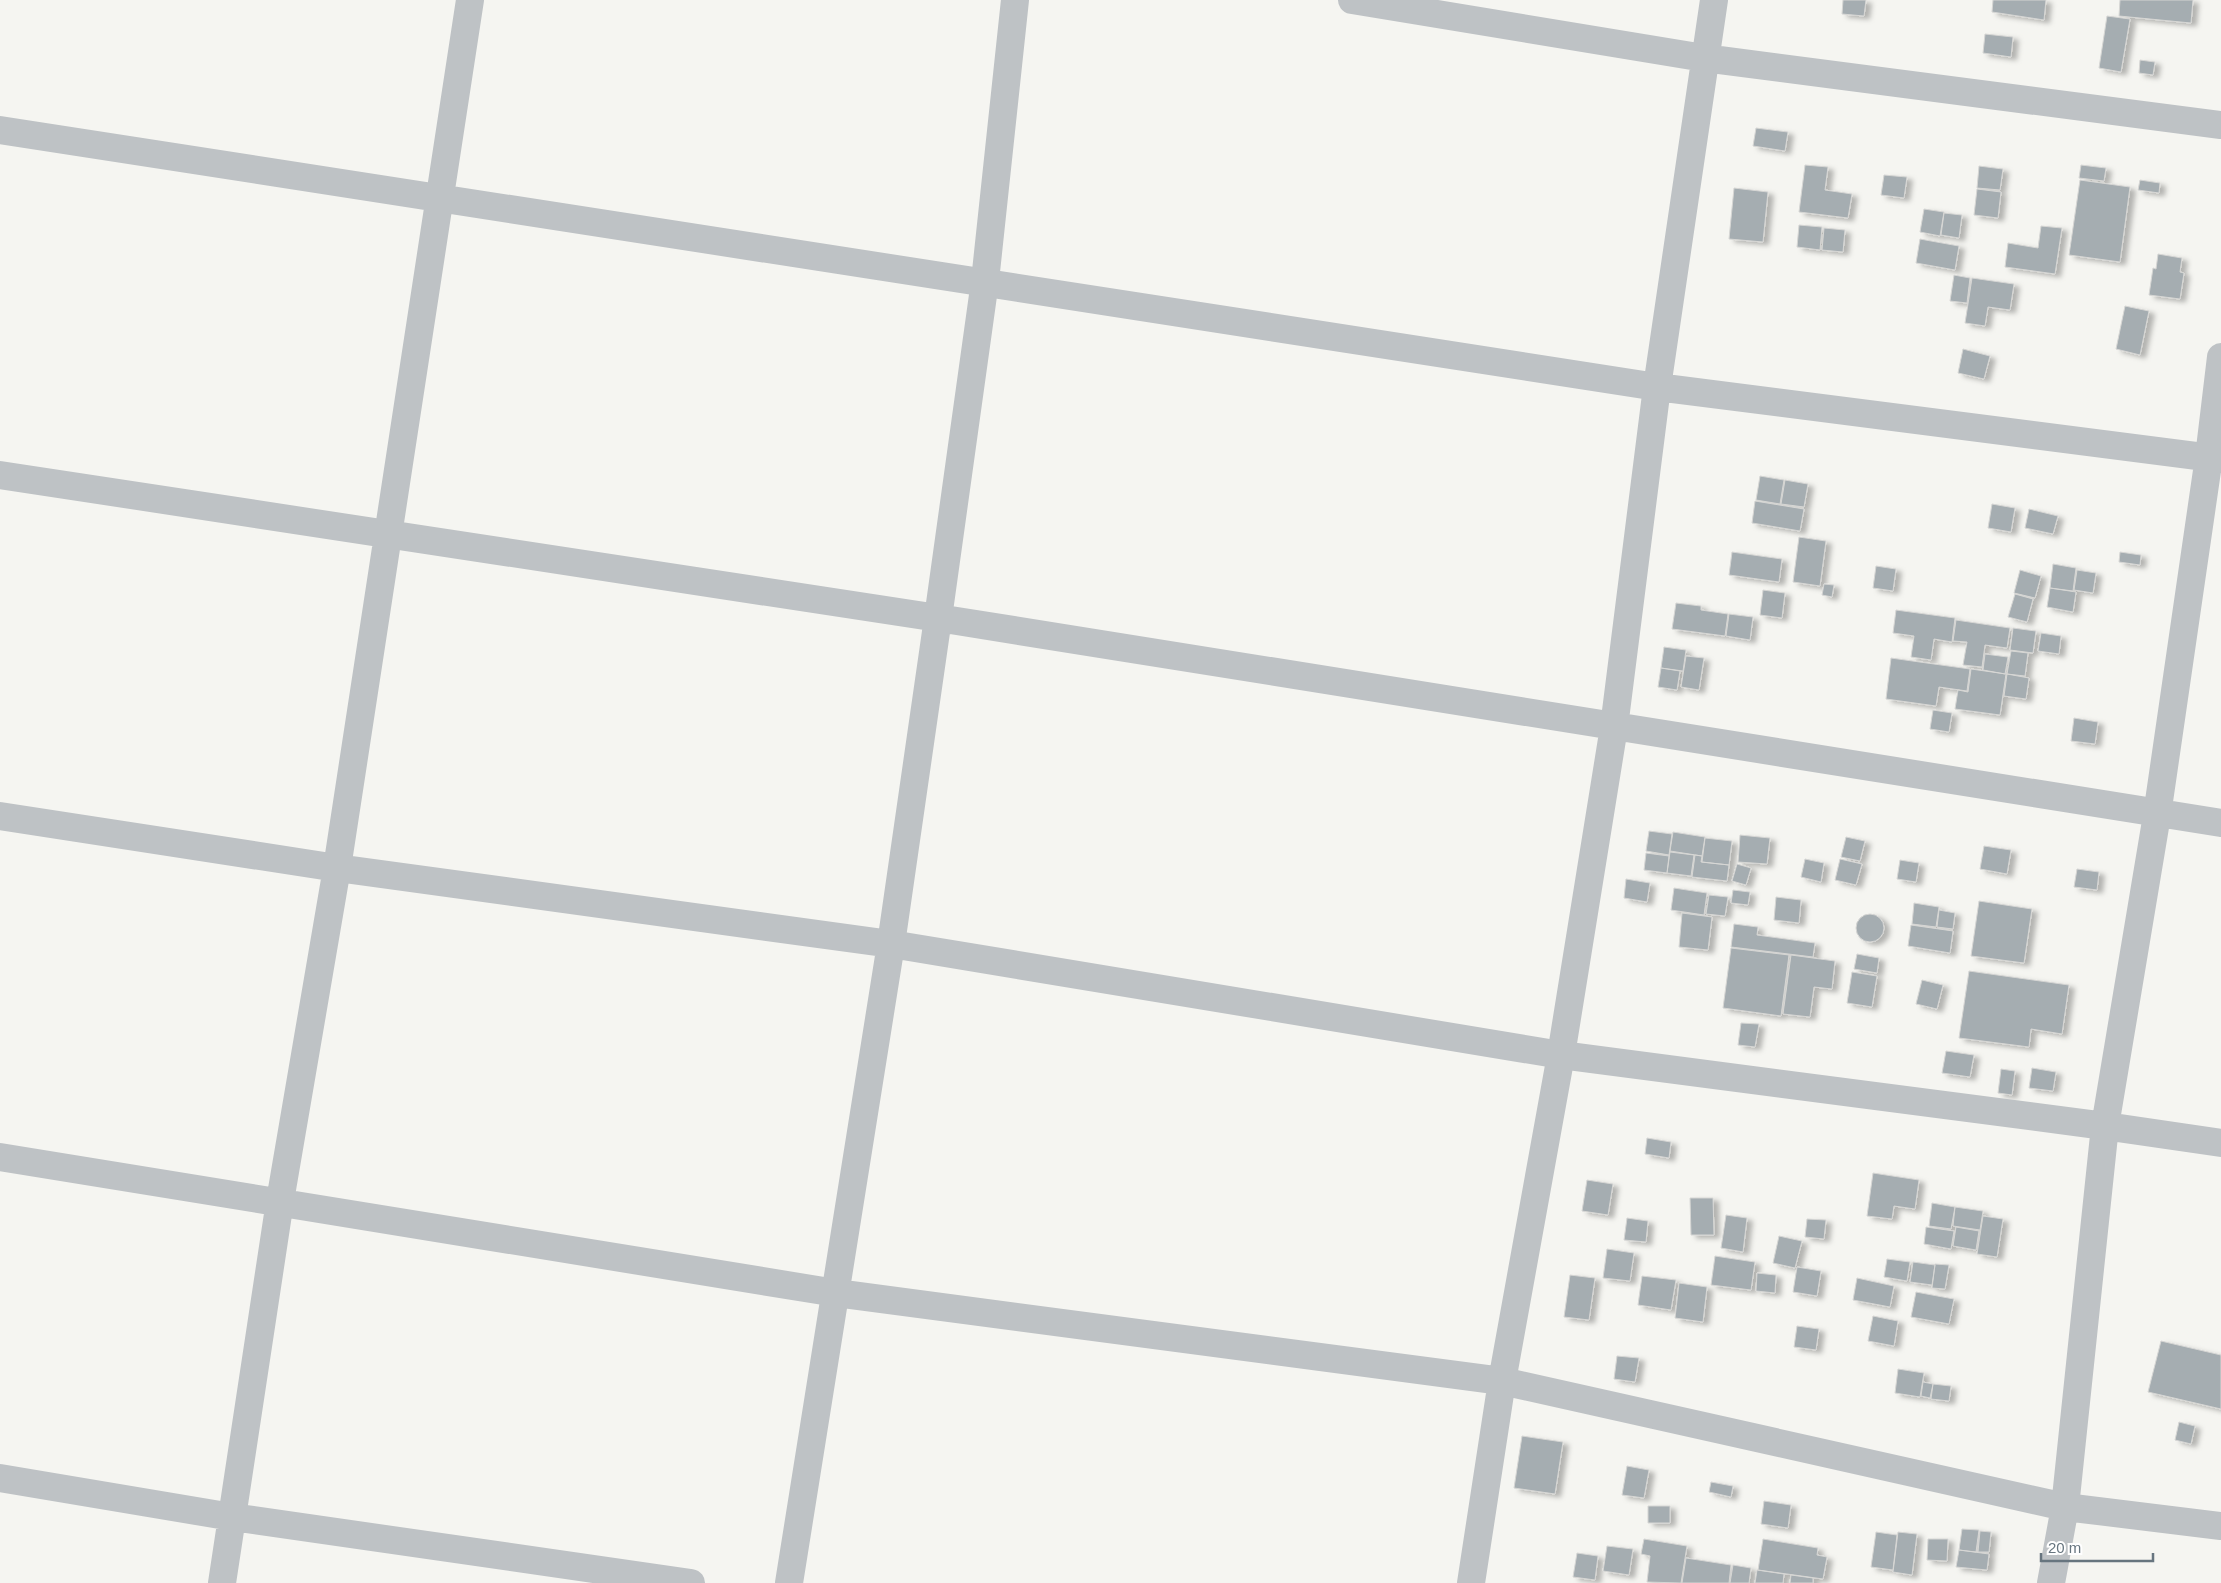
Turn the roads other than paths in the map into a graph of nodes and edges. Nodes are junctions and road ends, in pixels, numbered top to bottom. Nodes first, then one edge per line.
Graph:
1 (470, 0) edge
2 (1015, 0) edge
3 (1352, 0) edge
4 (1714, 0) edge
5 (1704, 58) junction
6 (2221, 124) edge
7 (0, 130) edge
8 (439, 198) junction
9 (985, 281) junction
10 (2221, 357) edge
11 (1657, 387) junction
12 (2215, 458) edge
13 (0, 475) edge
14 (389, 535) junction
15 (938, 618) junction
16 (1614, 727) junction
17 (2157, 815) junction
18 (0, 816) edge
19 (2221, 823) edge
20 (337, 868) junction
21 (891, 944) junction
22 (1561, 1056) junction
23 (2105, 1126) junction
24 (2221, 1143) edge
25 (0, 1157) edge
26 (280, 1201) junction
27 (836, 1293) junction
28 (1502, 1381) junction
29 (0, 1478) edge
30 (2065, 1507) junction
31 (232, 1517) junction
32 (2221, 1526) edge
33 (222, 1583) edge
34 (691, 1583) edge
35 (788, 1583) edge
36 (1470, 1583) edge
37 (2051, 1583) edge

1 - 8 street
2 - 9 street
3 - 5 street
4 - 5 street
5 - 6 street
5 - 11 street
7 - 8 street
8 - 9 street
8 - 14 street
9 - 11 street
9 - 15 street
10 - 12 street
11 - 12 street
11 - 16 street
12 - 17 street
13 - 14 street
14 - 15 street
14 - 20 street
15 - 16 street
15 - 21 street
16 - 17 street
16 - 22 street
17 - 19 street
17 - 23 street
18 - 20 street
20 - 21 street
20 - 26 street
21 - 22 street
21 - 27 street
22 - 23 street
22 - 28 street
23 - 24 street
23 - 30 street
25 - 26 street
26 - 27 street
26 - 31 street
27 - 28 street
27 - 35 street
28 - 30 street
28 - 36 street
29 - 31 street
30 - 32 street
30 - 37 street
31 - 33 street
31 - 34 street

